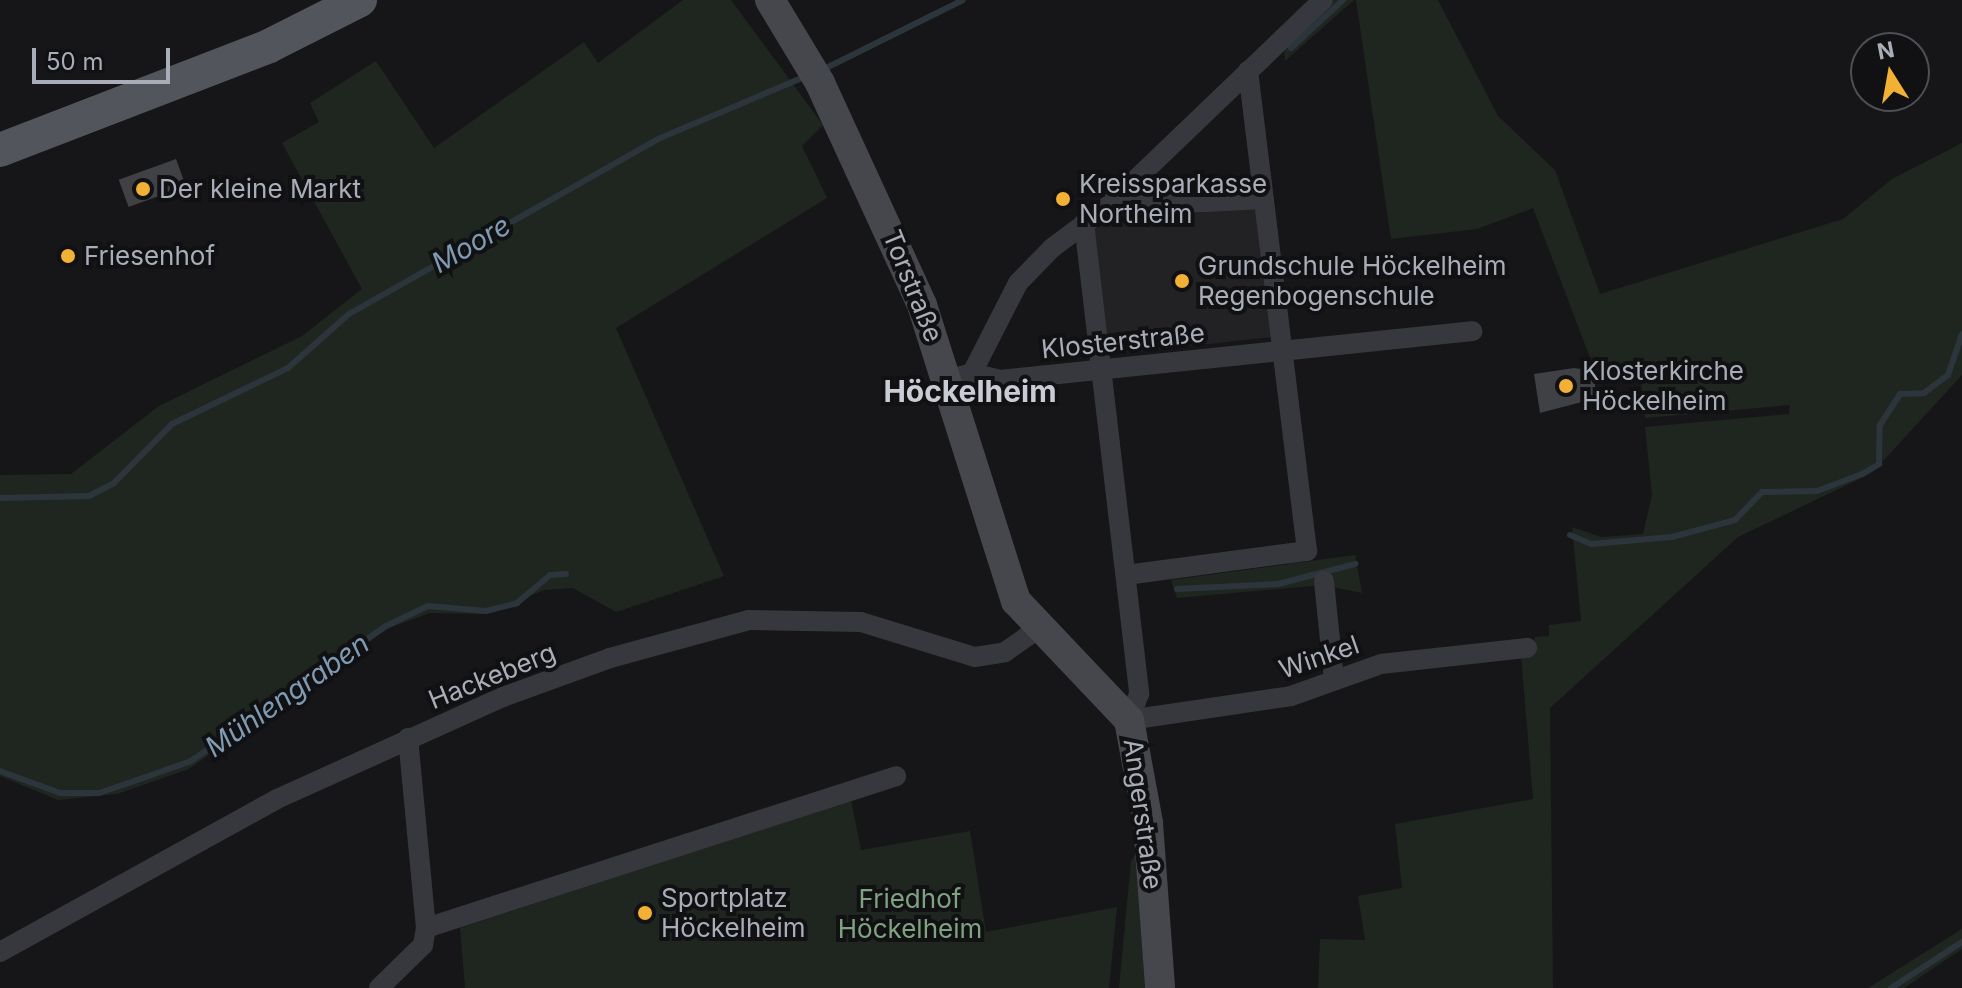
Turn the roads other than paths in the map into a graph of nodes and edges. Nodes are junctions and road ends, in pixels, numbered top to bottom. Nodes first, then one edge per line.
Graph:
1 (360, 0) edge
2 (770, 0) edge
3 (1323, 0) edge
4 (1248, 71) junction
5 (0, 150) edge
6 (1264, 199) junction
7 (1107, 207) junction
8 (1084, 223) junction
9 (1472, 331) dead end
10 (1282, 350) junction
11 (1102, 369) junction
12 (961, 376) junction
13 (1126, 575) junction
14 (1324, 581) dead end
15 (1037, 630) junction
16 (1527, 648) dead end
17 (1334, 680) junction
18 (1129, 720) junction
19 (408, 738) junction
20 (896, 776) dead end
21 (426, 928) junction
22 (0, 952) edge
23 (379, 988) edge
24 (1160, 988) edge

1 - 5 main road
2 - 12 street, Torstraße
3 - 4 street
4 - 6 street
4 - 7 street
6 - 7 street
6 - 10 street
7 - 8 street
8 - 11 street
8 - 12 street
9 - 10 street, Klosterstraße
10 - 11 street, Klosterstraße
10 - 13 street
11 - 12 street, Klosterstraße
11 - 13 street
12 - 15 street, Torstraße
13 - 18 street
14 - 17 street
15 - 18 street, Angerstraße
15 - 19 street, Hackeberg
16 - 17 street, Winkel
17 - 18 street, Winkel
18 - 24 street, Angerstraße
19 - 21 street
19 - 22 street, Hackeberg
20 - 21 street
21 - 23 street

